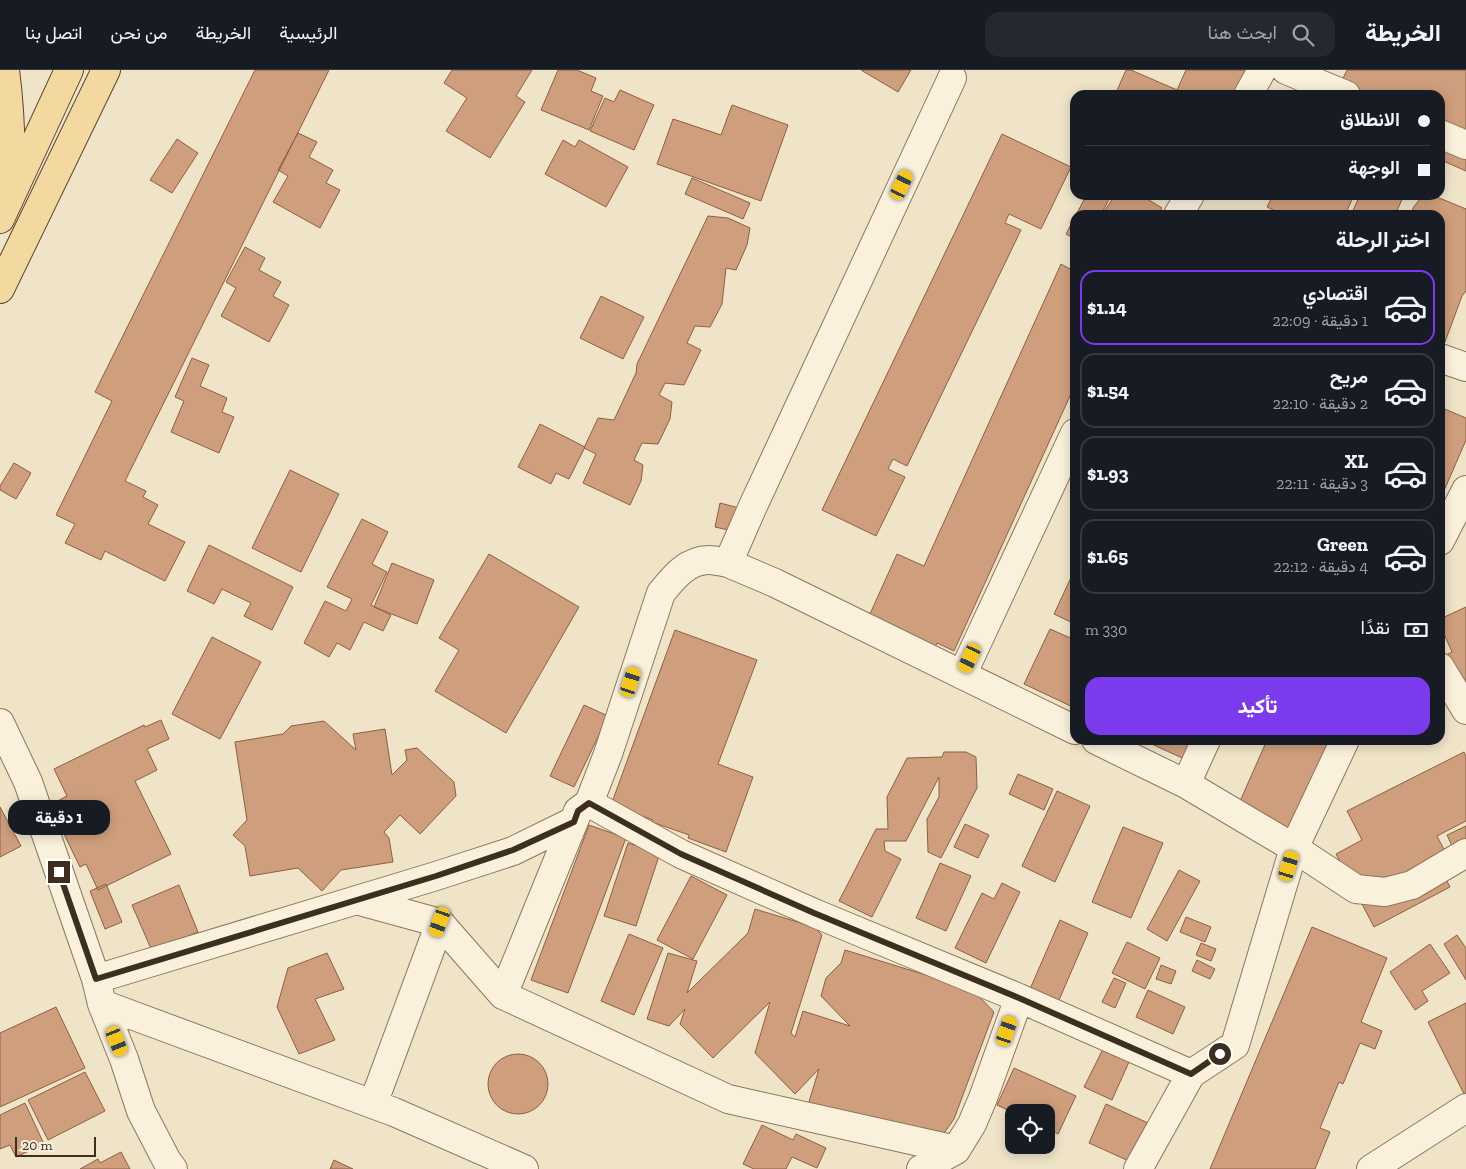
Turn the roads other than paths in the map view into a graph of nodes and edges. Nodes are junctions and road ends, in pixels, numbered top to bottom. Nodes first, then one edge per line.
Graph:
1 (6, 70) edge
2 (69, 70) edge
3 (106, 70) edge
4 (1262, 70) edge
5 (1286, 70) edge
6 (952, 78) dead end
7 (1251, 90) edge
8 (1334, 90) edge
9 (1445, 136) edge
10 (1466, 145) edge
11 (4, 211) edge
12 (0, 289) edge
13 (1445, 360) edge
14 (1466, 367) edge
15 (1070, 444) edge
16 (1466, 490) edge
17 (1445, 531) edge
18 (728, 563) junction
19 (962, 675) junction
20 (1445, 675) edge
21 (1466, 710) edge
22 (0, 723) edge
23 (1070, 728) edge
24 (1106, 745) edge
25 (1204, 745) edge
26 (1343, 745) edge
27 (1186, 784) junction
28 (581, 812) junction
29 (1294, 848) junction
30 (1466, 853) edge
31 (356, 900) junction
32 (440, 922) junction
33 (99, 992) junction
34 (503, 995) junction
35 (1019, 998) junction
36 (1191, 1074) junction
37 (373, 1104) junction
38 (1466, 1108) edge
39 (956, 1150) junction
40 (173, 1169) edge
41 (524, 1169) edge
42 (921, 1169) edge
43 (1138, 1169) edge
44 (1370, 1169) edge

1 - 11 main road
2 - 11 main road
3 - 12 main road
4 - 7 street
5 - 8 street
6 - 18 street
9 - 10 street
13 - 14 street
15 - 19 street
16 - 17 street
18 - 19 street
18 - 28 street
19 - 23 street
20 - 21 street
22 - 33 street
24 - 27 street
25 - 27 street
26 - 29 street
27 - 29 street
28 - 31 street
28 - 34 street
28 - 35 street
29 - 30 street
29 - 36 street
31 - 32 street
31 - 33 street
32 - 34 street
32 - 37 street
33 - 37 street
33 - 40 street
34 - 39 street
35 - 36 street
35 - 39 street
36 - 43 street
37 - 41 street
38 - 44 street
39 - 42 street

